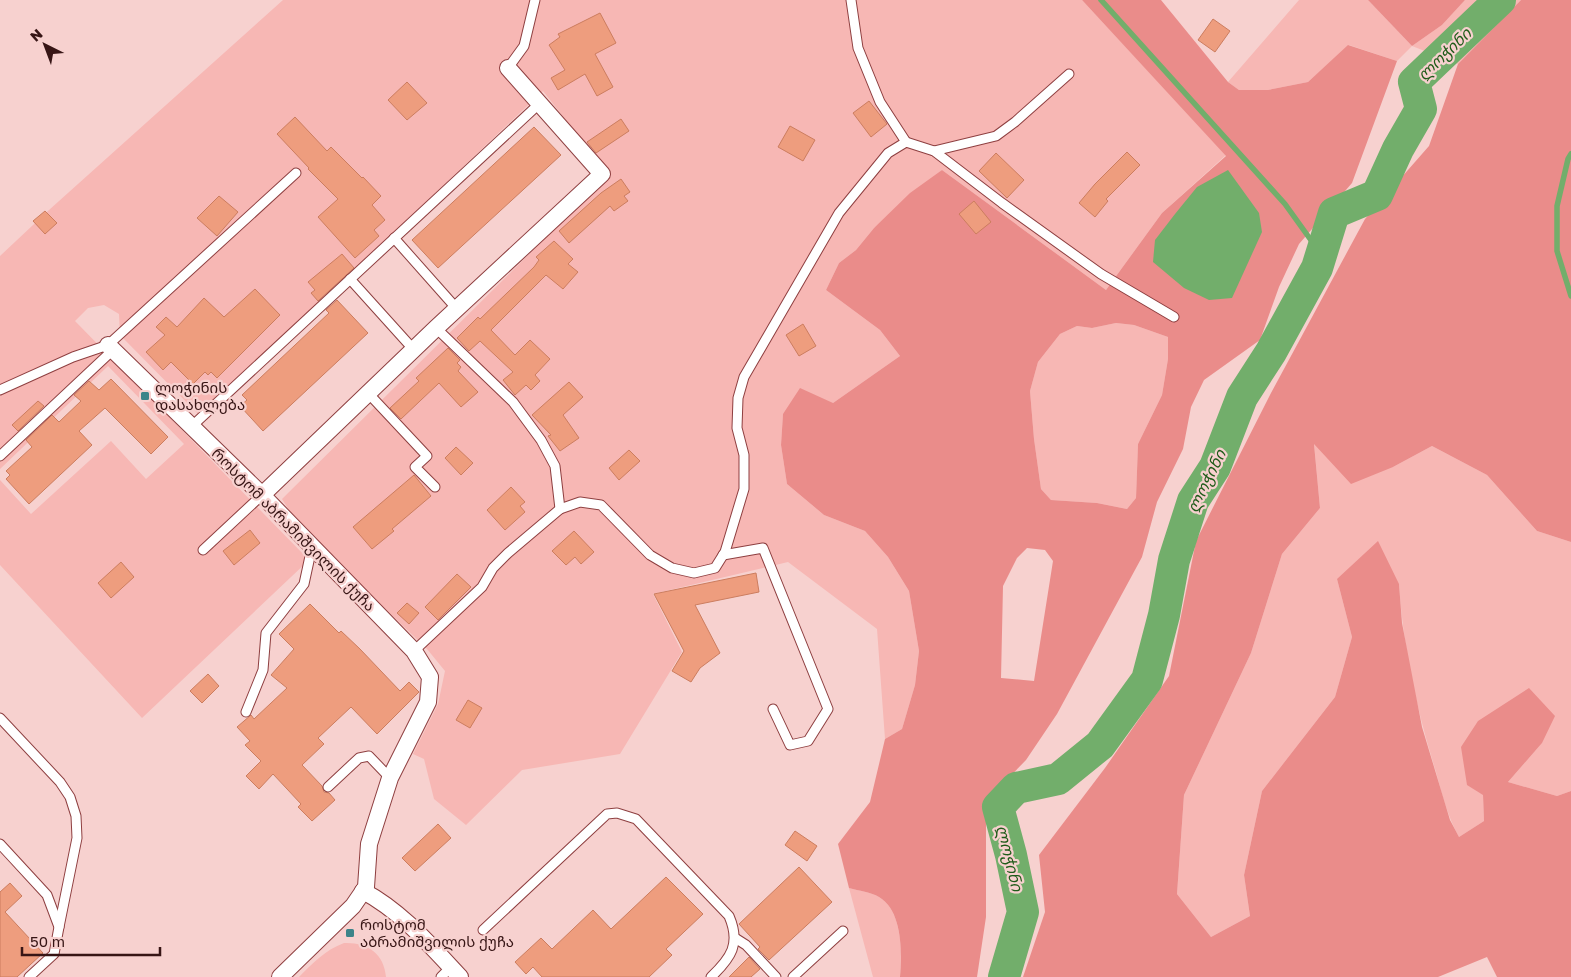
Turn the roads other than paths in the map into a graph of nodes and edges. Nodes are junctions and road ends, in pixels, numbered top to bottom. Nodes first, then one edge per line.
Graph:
1 (535, 0) edge
2 (851, 0) edge
3 (508, 68) joint
4 (1069, 74) dead end
5 (539, 104) junction
6 (906, 142) junction
7 (934, 151) junction
8 (296, 173) dead end
9 (394, 238) junction
10 (350, 279) junction
11 (458, 309) junction
12 (1174, 317) dead end
13 (436, 328) junction
14 (111, 347) junction
15 (414, 350) junction
16 (0, 390) edge
17 (368, 393) junction
18 (191, 427) junction
19 (0, 456) edge
20 (435, 487) dead end
21 (262, 495) junction
22 (560, 509) junction
23 (312, 547) junction
24 (203, 550) dead end
25 (724, 555) junction
26 (414, 651) junction
27 (773, 709) dead end
28 (246, 712) dead end
29 (0, 718) edge
30 (390, 778) junction
31 (328, 787) dead end
32 (0, 844) edge
33 (363, 891) junction
34 (59, 927) junction
35 (483, 930) dead end
36 (843, 931) dead end
37 (735, 938) junction
38 (450, 974) edge
39 (29, 977) edge
40 (280, 977) edge
41 (711, 977) edge
42 (776, 977) edge
43 (794, 977) edge

1 - 3 lane
2 - 6 lane
3 - 5 street
4 - 7 lane
5 - 9 lane
5 - 11 street
6 - 7 lane
6 - 25 lane
7 - 12 lane
8 - 14 lane
9 - 10 lane
9 - 11 lane
10 - 15 lane
10 - 18 lane
11 - 13 street
13 - 15 street
13 - 22 lane
14 - 16 lane
14 - 18 street, როსტომ აბრამიშვილის ქუჩა
14 - 19 lane
15 - 17 street
17 - 20 lane
17 - 21 street
18 - 21 street, როსტომ აბრამიშვილის ქუჩა
21 - 23 street, როსტომ აბრამიშვილის ქუჩა
21 - 24 lane
22 - 25 lane
22 - 26 lane
23 - 26 street, როსტომ აბრამიშვილის ქუჩა
23 - 28 lane
25 - 27 lane
26 - 30 street, როსტომ აბრამიშვილის ქუჩა
29 - 34 lane
30 - 31 lane
30 - 33 street, როსტომ აბრამიშვილის ქუჩა
32 - 34 lane
33 - 38 street
33 - 40 street
34 - 39 lane
35 - 37 lane
36 - 43 lane
37 - 41 lane
37 - 42 lane

